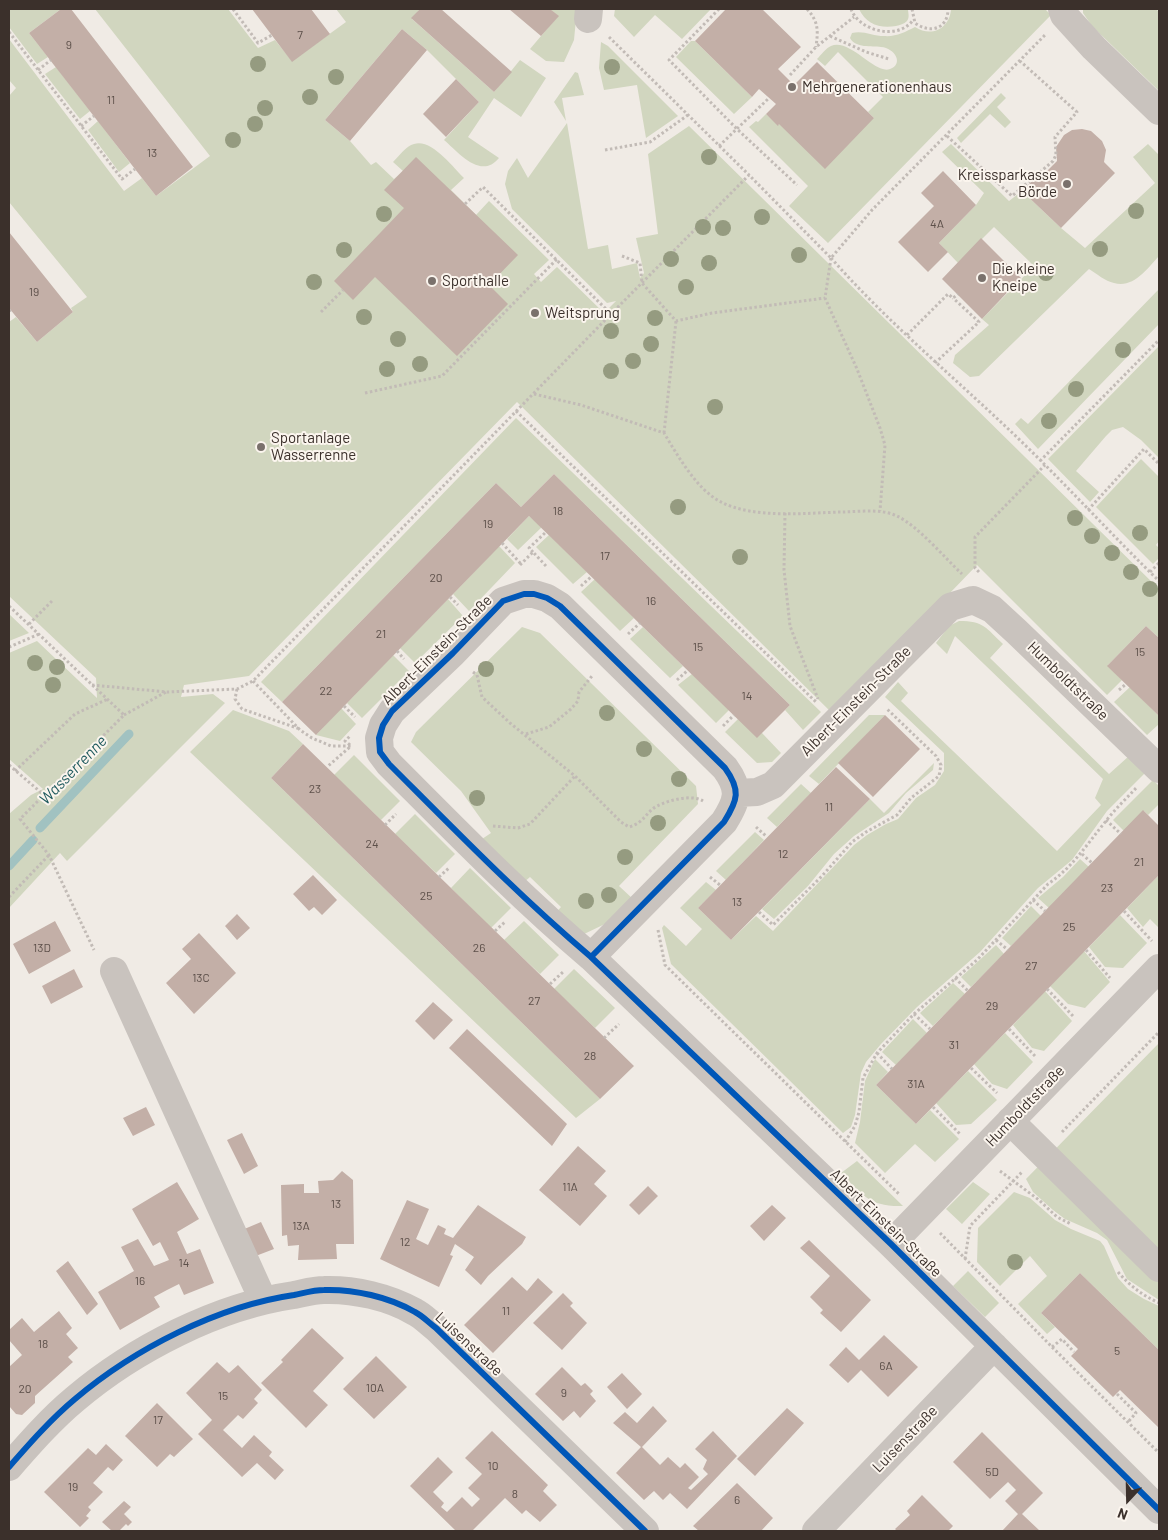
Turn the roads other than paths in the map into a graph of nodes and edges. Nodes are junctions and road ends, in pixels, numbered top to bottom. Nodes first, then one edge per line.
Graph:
1 (1063, 12) edge
2 (1159, 111) edge
3 (977, 587) joint
4 (1151, 775) edge
5 (737, 793) junction
6 (1157, 956) edge
7 (591, 957) junction
8 (114, 971) road end
9 (1010, 1121) junction
10 (891, 1244) junction
11 (1159, 1268) edge
12 (263, 1300) junction
13 (994, 1346) junction
14 (9, 1466) edge
15 (1159, 1510) edge
16 (645, 1531) edge
17 (816, 1531) edge

1 - 2 street
3 - 4 street, Humboldtstraße
3 - 5 street, Albert-Einstein-Straße
5 - 7 street
5 - 7 street, Albert-Einstein-Straße
6 - 9 street, Humboldtstraße
7 - 10 street, Albert-Einstein-Straße
8 - 12 street
9 - 10 street, Humboldtstraße
9 - 11 street
10 - 13 street, Albert-Einstein-Straße
12 - 14 street, Luisenstraße
12 - 16 street, Luisenstraße
13 - 15 street, Albert-Einstein-Straße
13 - 17 street, Luisenstraße

